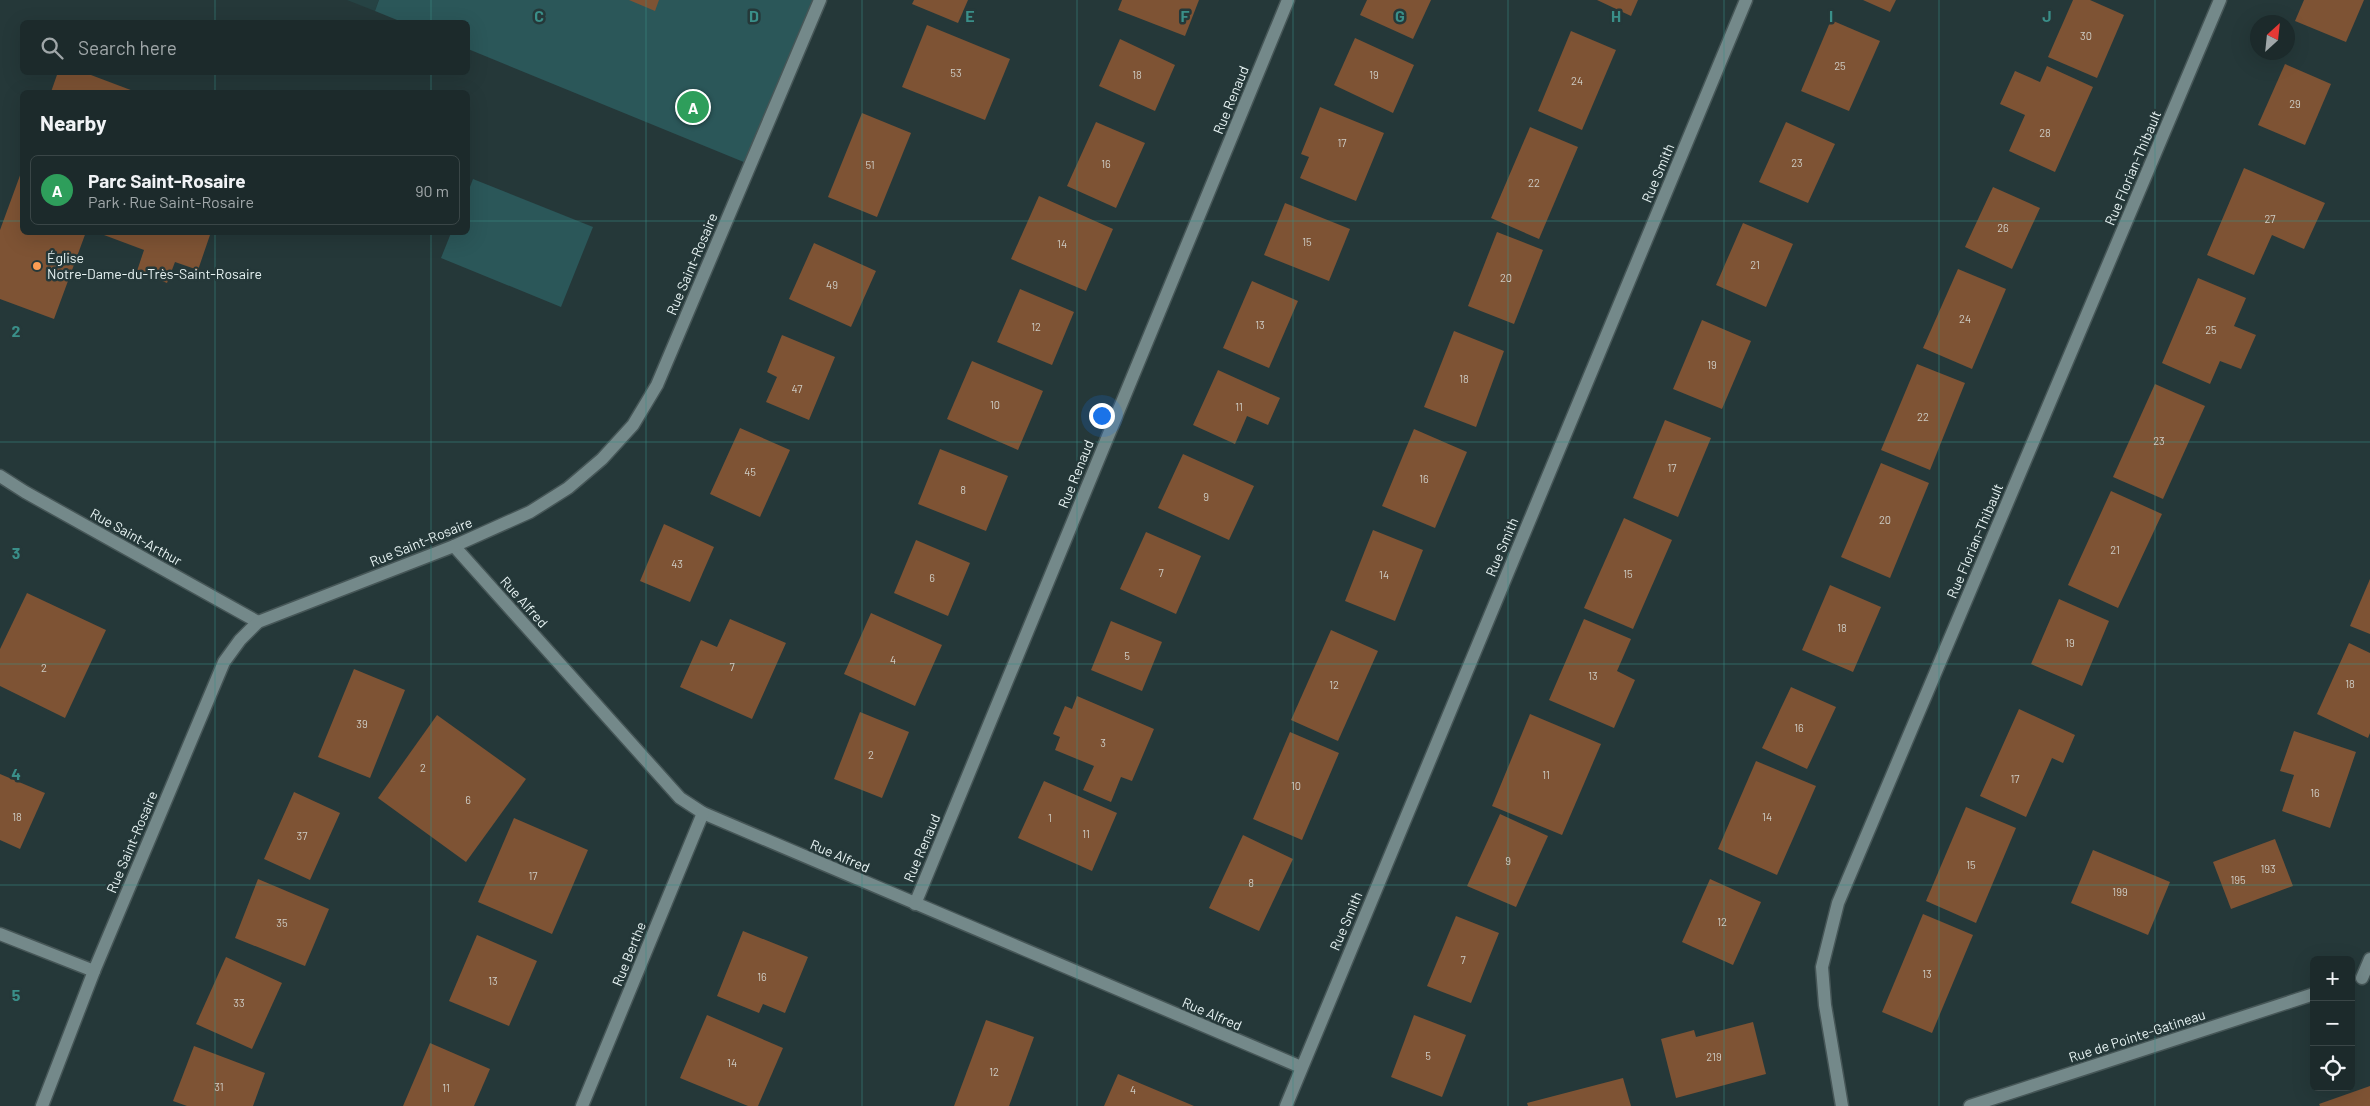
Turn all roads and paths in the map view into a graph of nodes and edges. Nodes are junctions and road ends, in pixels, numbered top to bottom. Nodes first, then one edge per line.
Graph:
1 (820, 0) edge
2 (1288, 0) edge
3 (1746, 0) edge
4 (2220, 0) edge
5 (0, 476) edge
6 (454, 546) junction
7 (258, 622) junction
8 (703, 813) junction
9 (915, 904) junction
10 (0, 934) edge
11 (2370, 960) edge
12 (94, 971) junction
13 (2361, 979) edge
14 (2310, 995) edge
15 (1302, 1068) junction
16 (42, 1106) edge
17 (582, 1106) edge
18 (1286, 1106) edge
19 (1842, 1106) edge
20 (1970, 1106) edge

1 - 6 street, Rue Saint-Rosaire
2 - 9 street, Rue Renaud
3 - 15 street, Rue Smith
4 - 19 street, Rue Florian-Thibault
5 - 7 street, Rue Saint-Arthur
6 - 7 street, Rue Saint-Rosaire
6 - 8 street, Rue Alfred
7 - 12 street, Rue Saint-Rosaire
8 - 9 street, Rue Alfred
8 - 17 street, Rue Berthe
9 - 15 street, Rue Alfred
10 - 12 street
11 - 13 street
12 - 16 street, Rue Saint-Rosaire
14 - 20 street, Rue de Pointe-Gatineau
15 - 18 street, Rue Smith

